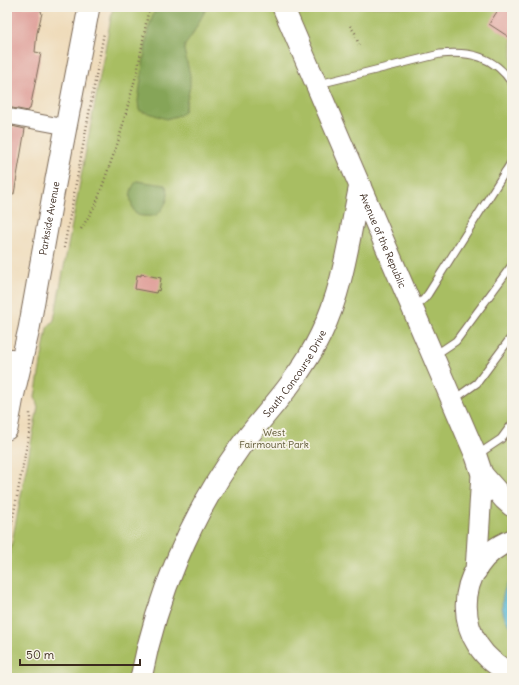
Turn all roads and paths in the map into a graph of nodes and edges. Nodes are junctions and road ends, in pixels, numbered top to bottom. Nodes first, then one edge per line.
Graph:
1 (89, 7) edge
2 (150, 7) edge
3 (284, 7) edge
4 (350, 26) dead end
5 (359, 46) dead end
6 (512, 83) edge
7 (317, 84) junction
8 (7, 116) edge
9 (66, 128) junction
10 (512, 161) edge
11 (505, 172) junction
12 (512, 176) edge
13 (360, 186) junction
14 (81, 229) dead end
15 (512, 264) edge
16 (413, 308) junction
17 (512, 336) edge
18 (433, 356) junction
19 (15, 357) edge
20 (452, 400) junction
21 (512, 424) edge
22 (7, 429) edge
23 (479, 465) junction
24 (508, 500) edge
25 (512, 540) edge
26 (476, 571) junction
27 (512, 673) edge
28 (141, 678) edge

1 - 9 street, Parkside Avenue
2 - 14 path
3 - 7 street, Avenue of the Republic
4 - 5 path
6 - 7 lane
7 - 13 street, Avenue of the Republic
8 - 9 street
9 - 19 street, Parkside Avenue
10 - 11 lane
11 - 12 lane
11 - 16 lane
13 - 16 street, Avenue of the Republic
13 - 28 street, South Concourse Drive
15 - 18 lane
16 - 18 street, Avenue of the Republic
17 - 20 lane
18 - 20 street, Avenue of the Republic
19 - 22 street, Parkside Avenue
20 - 23 street, Avenue of the Republic
21 - 23 lane
23 - 24 street, Avenue of the Republic
23 - 26 street, Avenue of the Republic
25 - 26 street, Avenue of the Republic
26 - 27 street, Avenue of the Republic

